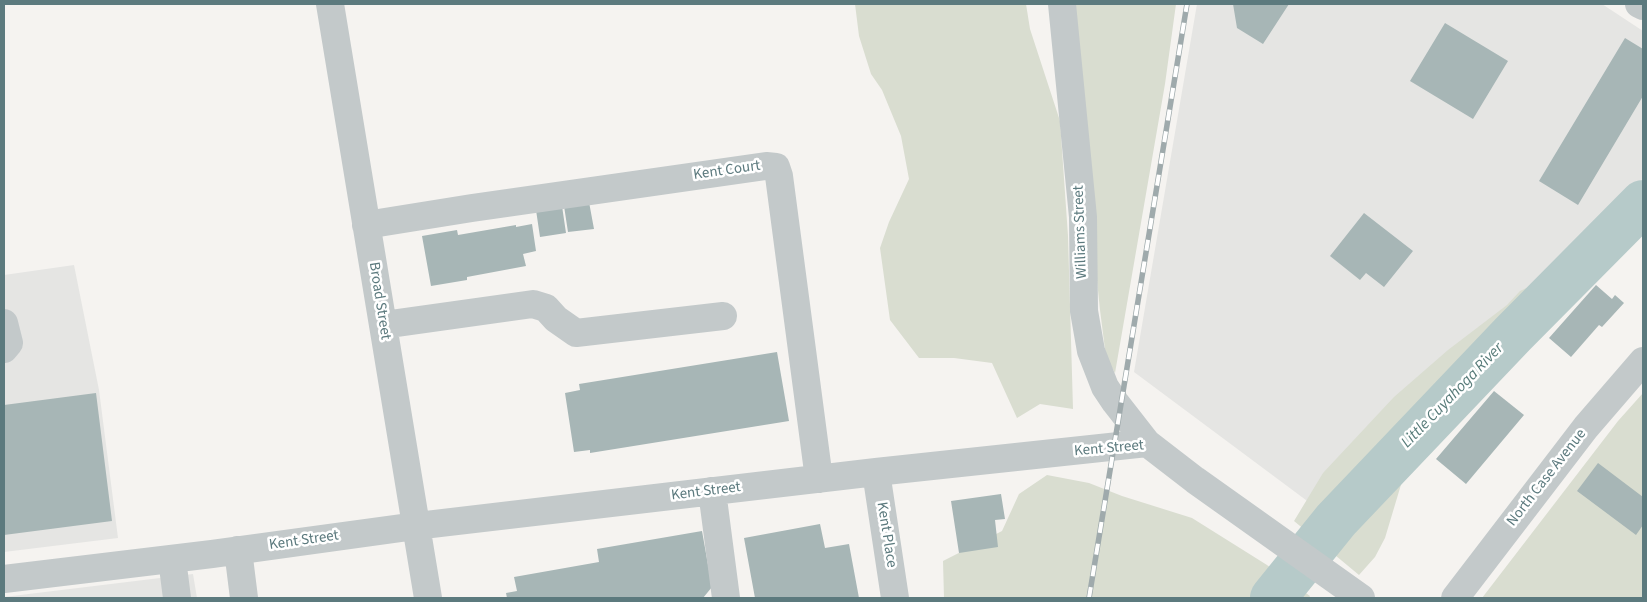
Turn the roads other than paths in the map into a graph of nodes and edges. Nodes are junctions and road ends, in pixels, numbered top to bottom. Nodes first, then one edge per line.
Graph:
1 (330, 4) edge
2 (1062, 4) edge
3 (1639, 4) edge
4 (1643, 6) edge
5 (366, 225) junction
6 (723, 316) dead end
7 (4, 322) edge
8 (383, 325) junction
9 (4, 349) edge
10 (1643, 362) edge
11 (1147, 443) junction
12 (876, 472) junction
13 (820, 479) junction
14 (712, 492) junction
15 (416, 526) junction
16 (238, 550) junction
17 (172, 559) junction
18 (15, 585) edge
19 (177, 598) edge
20 (244, 598) edge
21 (428, 598) edge
22 (726, 598) edge
23 (896, 598) edge
24 (1361, 598) edge
25 (1455, 598) edge

1 - 5 street, Broad Street
2 - 11 street, Williams Street
3 - 4 street
5 - 8 street, Broad Street
5 - 13 street, Kent Court
6 - 8 street
7 - 9 street
8 - 15 street, Broad Street
10 - 25 street, North Case Avenue
11 - 12 street, Kent Street
11 - 24 street, Kent Street
12 - 13 street, Kent Street
12 - 23 street, Kent Place
13 - 14 street, Kent Street
14 - 15 street, Kent Street
14 - 22 street
15 - 16 street, Kent Street
15 - 21 street, Broad Street
16 - 17 street, Kent Street
16 - 20 street
17 - 18 street, Kent Street
17 - 19 street

